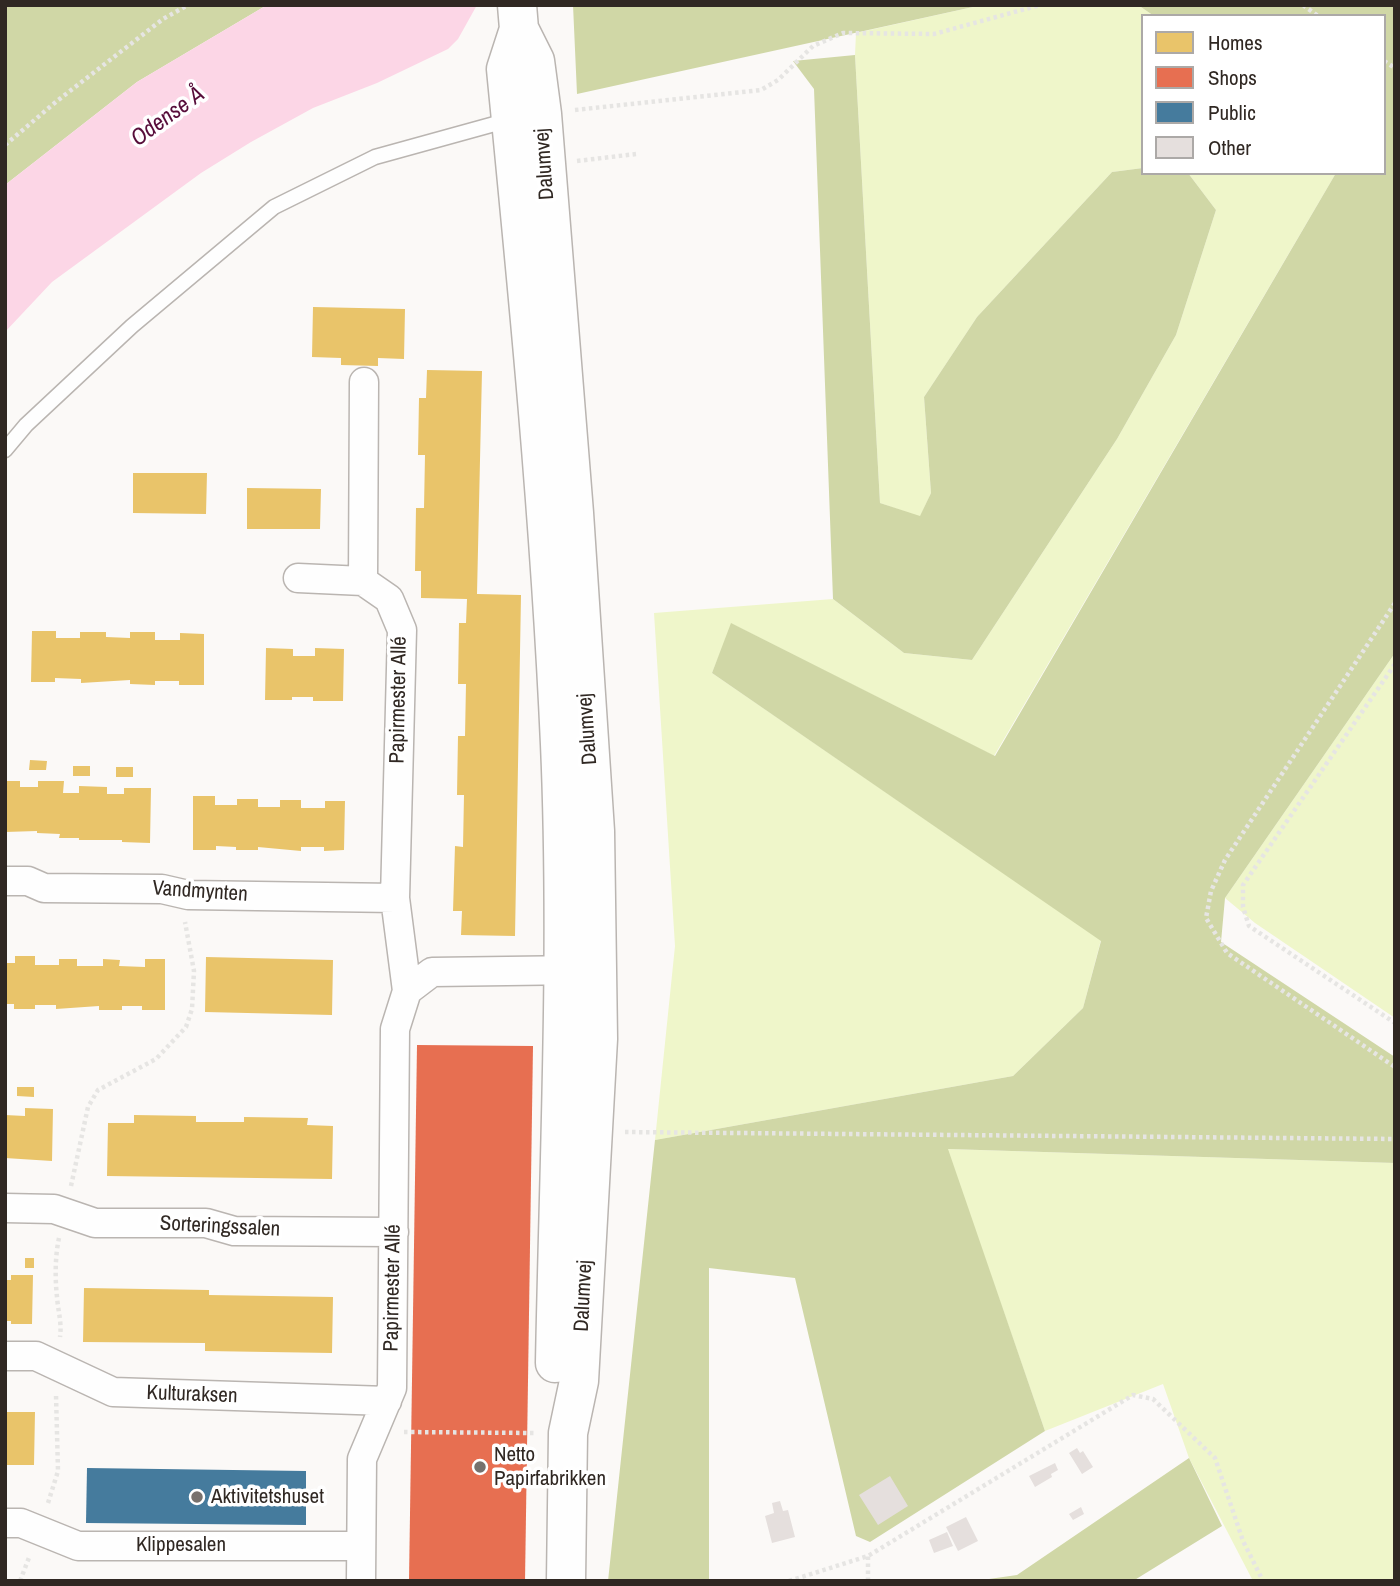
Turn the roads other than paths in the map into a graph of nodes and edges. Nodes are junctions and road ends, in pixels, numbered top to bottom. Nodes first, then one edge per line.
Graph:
1 (518, 17) edge
2 (526, 116) junction
3 (364, 382) dead end
4 (5, 450) edge
5 (298, 578) dead end
6 (363, 581) junction
7 (5, 881) edge
8 (395, 898) junction
9 (581, 970) junction
10 (407, 991) junction
11 (5, 1208) edge
12 (394, 1232) junction
13 (5, 1356) edge
14 (387, 1401) junction
15 (568, 1433) junction
16 (5, 1523) edge
17 (360, 1546) junction
18 (361, 1581) edge
19 (566, 1581) edge

1 - 2 street, Dalumvej
2 - 4 lane
2 - 9 street, Dalumvej
2 - 9 street, Dalumvej
3 - 6 street
5 - 6 street
6 - 8 street, Papirmester Allé
7 - 8 street, Vandmynten
8 - 10 street, Papirmester Allé
9 - 10 street
9 - 15 street, Dalumvej
9 - 15 street, Dalumvej
10 - 12 street, Papirmester Allé
11 - 12 street, Sorteringssalen
12 - 14 street, Papirmester Allé
13 - 14 street, Kulturaksen
14 - 17 street, Papirmester Allé
15 - 19 street, Dalumvej
16 - 17 street, Klippesalen
17 - 18 street, Papirmester Allé

